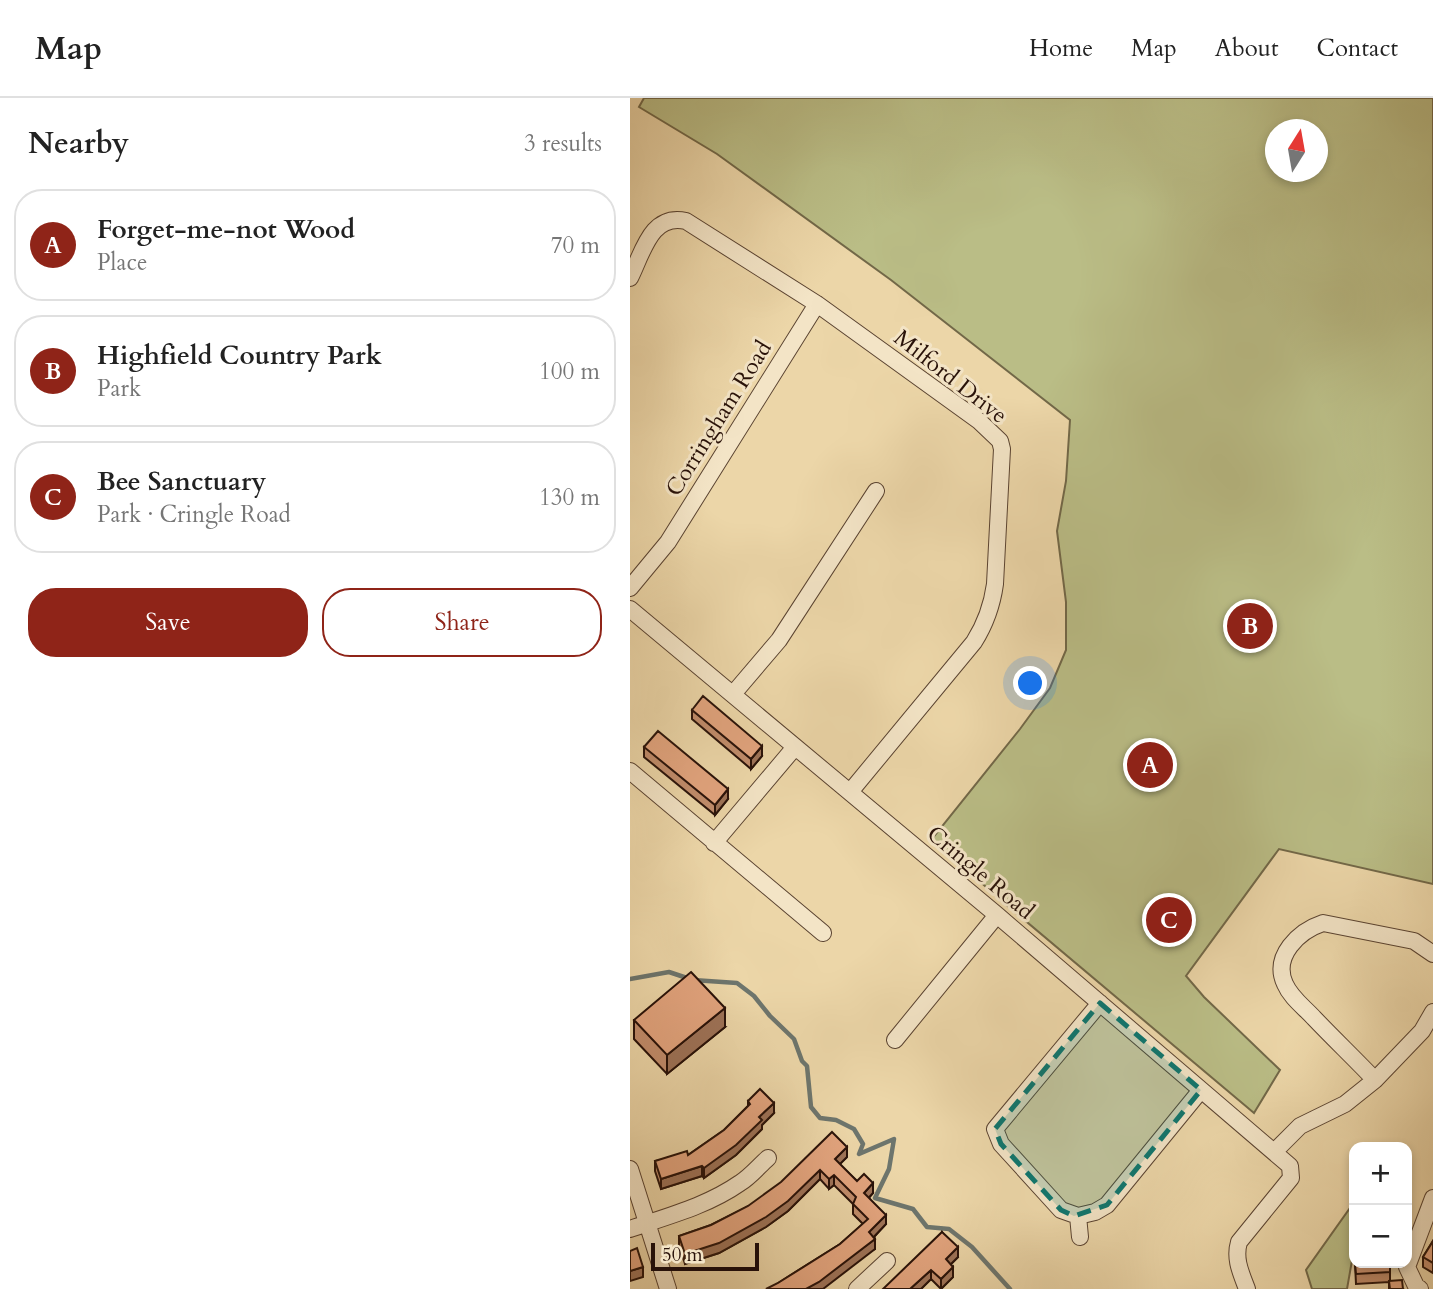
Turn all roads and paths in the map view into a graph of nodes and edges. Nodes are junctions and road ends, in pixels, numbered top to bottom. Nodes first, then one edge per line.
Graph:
1 (630, 278) edge
2 (817, 304) junction
3 (876, 491) dead end
4 (630, 588) edge
5 (630, 609) edge
6 (733, 694) junction
7 (794, 747) junction
8 (630, 771) edge
9 (850, 792) junction
10 (714, 843) junction
11 (997, 915) junction
12 (823, 933) dead end
13 (1433, 954) edge
14 (1100, 1003) junction
15 (1433, 1012) edge
16 (895, 1041) dead end
17 (1376, 1080) junction
18 (1201, 1090) junction
19 (1275, 1151) junction
20 (768, 1158) dead end
21 (630, 1169) edge
22 (1433, 1198) edge
23 (1078, 1216) junction
24 (647, 1223) junction
25 (630, 1229) edge
26 (1080, 1237) dead end
27 (887, 1261) dead end
28 (667, 1289) edge
29 (857, 1289) edge
30 (1247, 1289) edge
31 (1420, 1289) edge

1 - 2 street, Milford Drive
2 - 4 street, Corringham Road
2 - 9 street, Milford Drive
3 - 6 street
5 - 6 street, Cringle Road
6 - 7 street, Cringle Road
7 - 9 street, Cringle Road
7 - 10 street
8 - 10 street
9 - 11 street, Cringle Road
10 - 12 street
11 - 14 street, Cringle Road
11 - 16 street
13 - 17 street
14 - 18 street, Cringle Road
14 - 23 street
15 - 17 street
17 - 19 street
18 - 19 street, Cringle Road
18 - 23 street
19 - 30 street, Cringle Road
20 - 24 street
21 - 24 street
22 - 31 street
23 - 26 street
24 - 25 street
24 - 28 street
27 - 29 street

